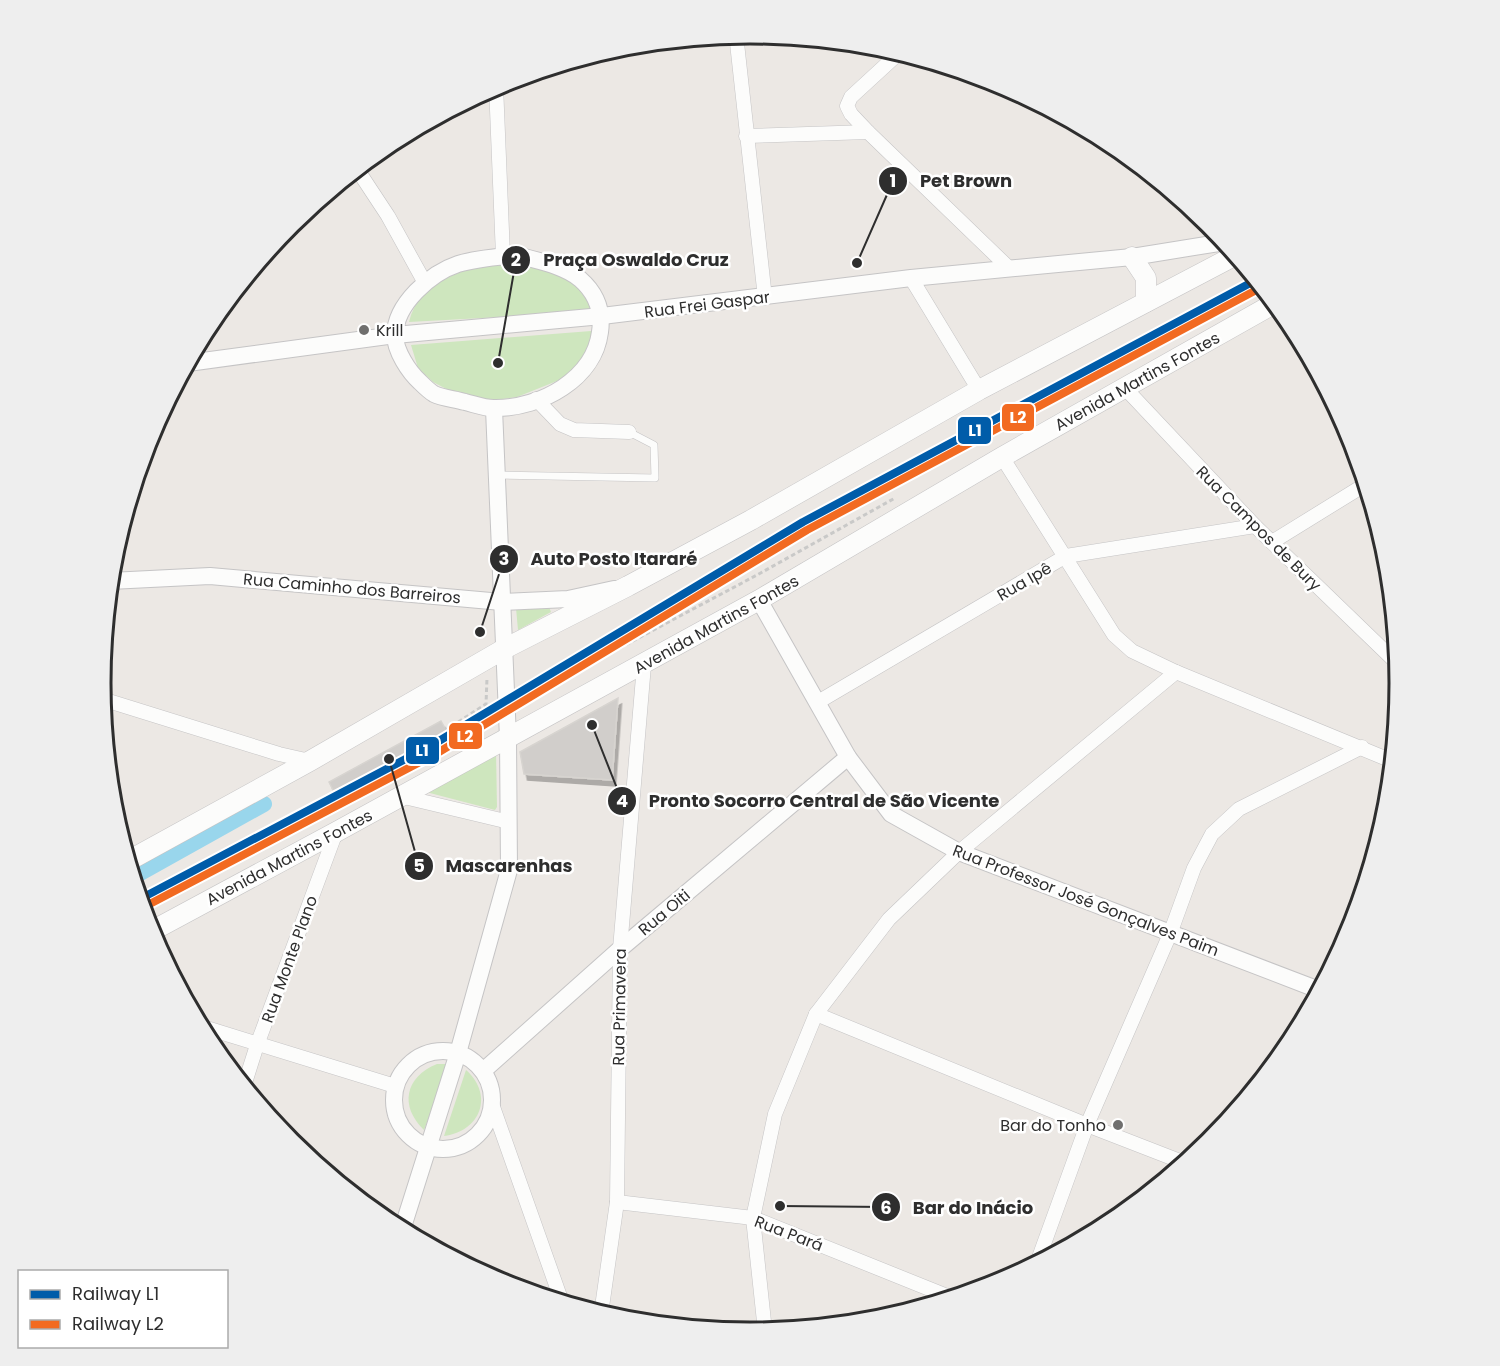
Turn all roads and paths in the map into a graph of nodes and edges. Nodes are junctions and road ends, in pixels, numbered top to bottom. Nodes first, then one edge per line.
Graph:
1 (737, 44) edge
2 (892, 60) edge
3 (496, 96) edge
4 (868, 132) junction
5 (746, 136) junction
6 (361, 176) edge
7 (1214, 244) edge
8 (503, 256) junction
9 (1132, 257) junction
10 (1229, 259) edge
11 (1010, 269) junction
12 (911, 278) junction
13 (425, 283) junction
14 (765, 297) junction
15 (1146, 302) junction
16 (1267, 307) edge
17 (602, 316) junction
18 (395, 335) junction
19 (197, 362) edge
20 (1124, 387) junction
21 (979, 390) junction
22 (536, 399) junction
23 (494, 409) junction
24 (629, 432) joint
25 (1002, 457) junction
26 (497, 475) junction
27 (1359, 488) edge
28 (903, 494) dead end
29 (1254, 526) junction
30 (1272, 542) junction
31 (1066, 556) junction
32 (119, 581) edge
33 (628, 586) junction
34 (759, 600) junction
35 (502, 602) junction
36 (504, 649) junction
37 (1389, 655) edge
38 (644, 665) junction
39 (487, 669) dead end
40 (1176, 672) junction
41 (111, 702) edge
42 (818, 702) junction
43 (506, 709) junction
44 (452, 726) junction
45 (446, 729) dead end
46 (480, 731) dead end
47 (456, 735) junction
48 (508, 738) junction
49 (460, 742) junction
50 (1362, 747) junction
51 (848, 757) junction
52 (1385, 758) edge
53 (310, 761) junction
54 (375, 787) dead end
55 (400, 796) junction
56 (509, 822) junction
57 (336, 832) junction
58 (959, 852) junction
59 (135, 857) edge
60 (149, 903) edge
61 (159, 927) edge
62 (1170, 934) junction
63 (620, 949) junction
64 (1312, 988) edge
65 (816, 1014) junction
66 (213, 1030) edge
67 (257, 1045) junction
68 (458, 1053) junction
69 (483, 1071) junction
70 (247, 1077) edge
71 (395, 1086) junction
72 (492, 1104) junction
73 (1087, 1125) junction
74 (429, 1147) junction
75 (1176, 1160) edge
76 (617, 1202) junction
77 (753, 1218) junction
78 (405, 1221) edge
79 (1041, 1253) edge
80 (559, 1293) edge
81 (941, 1294) edge
82 (602, 1305) edge
83 (764, 1322) edge

1 - 5 street
2 - 4 street
3 - 8 street
4 - 5 street
4 - 11 street
5 - 14 street
6 - 13 street
7 - 9 street, Rua Frei Gaspar
8 - 13 street
8 - 17 street
9 - 11 street, Rua Frei Gaspar
9 - 15 main road
10 - 15 main road
11 - 12 street, Rua Frei Gaspar
12 - 14 street, Rua Frei Gaspar
12 - 21 street
13 - 18 street
14 - 17 street, Rua Frei Gaspar
15 - 21 main road
16 - 20 main road, Avenida Martins Fontes
17 - 18 street, Rua Frei Gaspar
17 - 22 street
18 - 19 street, Rua Frei Gaspar
18 - 23 street
20 - 25 main road, Avenida Martins Fontes
20 - 29 street, Rua Campos de Bury
21 - 33 main road
22 - 23 street
22 - 24 street
23 - 26 street
24 - 26 lane
25 - 31 street
25 - 34 main road, Avenida Martins Fontes
26 - 35 street
27 - 30 street
28 - 43 path
29 - 30 street, Rua Campos de Bury
29 - 31 street, Rua Ipê
30 - 37 street, Rua Campos de Bury
31 - 40 street
31 - 42 street, Rua Ipê
32 - 35 street, Rua Caminho dos Barreiros
33 - 35 street, Rua Caminho dos Barreiros
33 - 36 main road
34 - 38 main road, Avenida Martins Fontes
34 - 42 street, Rua Professor José Gonçalves Paim
35 - 36 street
36 - 43 street
36 - 53 main road
38 - 48 main road, Avenida Martins Fontes
38 - 63 street, Rua Primavera
39 - 44 path
40 - 50 street
40 - 58 street
41 - 53 street
42 - 51 street, Rua Professor José Gonçalves Paim
43 - 47 path
43 - 48 street
44 - 45 path
44 - 47 path
46 - 49 path
47 - 49 path
47 - 60 path
48 - 55 main road, Avenida Martins Fontes
48 - 56 street
49 - 54 path
50 - 52 street
50 - 62 street
51 - 58 street, Rua Professor José Gonçalves Paim
51 - 63 street, Rua Oiti
53 - 59 main road
55 - 56 street
55 - 57 main road, Avenida Martins Fontes
56 - 68 street
57 - 61 main road, Avenida Martins Fontes
57 - 67 street, Rua Monte Plano
58 - 62 street, Rua Professor José Gonçalves Paim
58 - 65 street
62 - 64 street, Rua Professor José Gonçalves Paim
62 - 73 street
63 - 69 street, Rua Oiti
63 - 76 street, Rua Primavera
65 - 73 street
65 - 77 street
66 - 67 street
67 - 70 street, Rua Monte Plano
67 - 71 street
68 - 69 street
68 - 71 street
68 - 74 street
69 - 72 street
71 - 74 street
72 - 74 street
72 - 80 street
73 - 75 street
73 - 79 street
74 - 78 street
76 - 77 street, Rua Pará
76 - 82 street, Rua Primavera
77 - 81 street, Rua Pará
77 - 83 street

